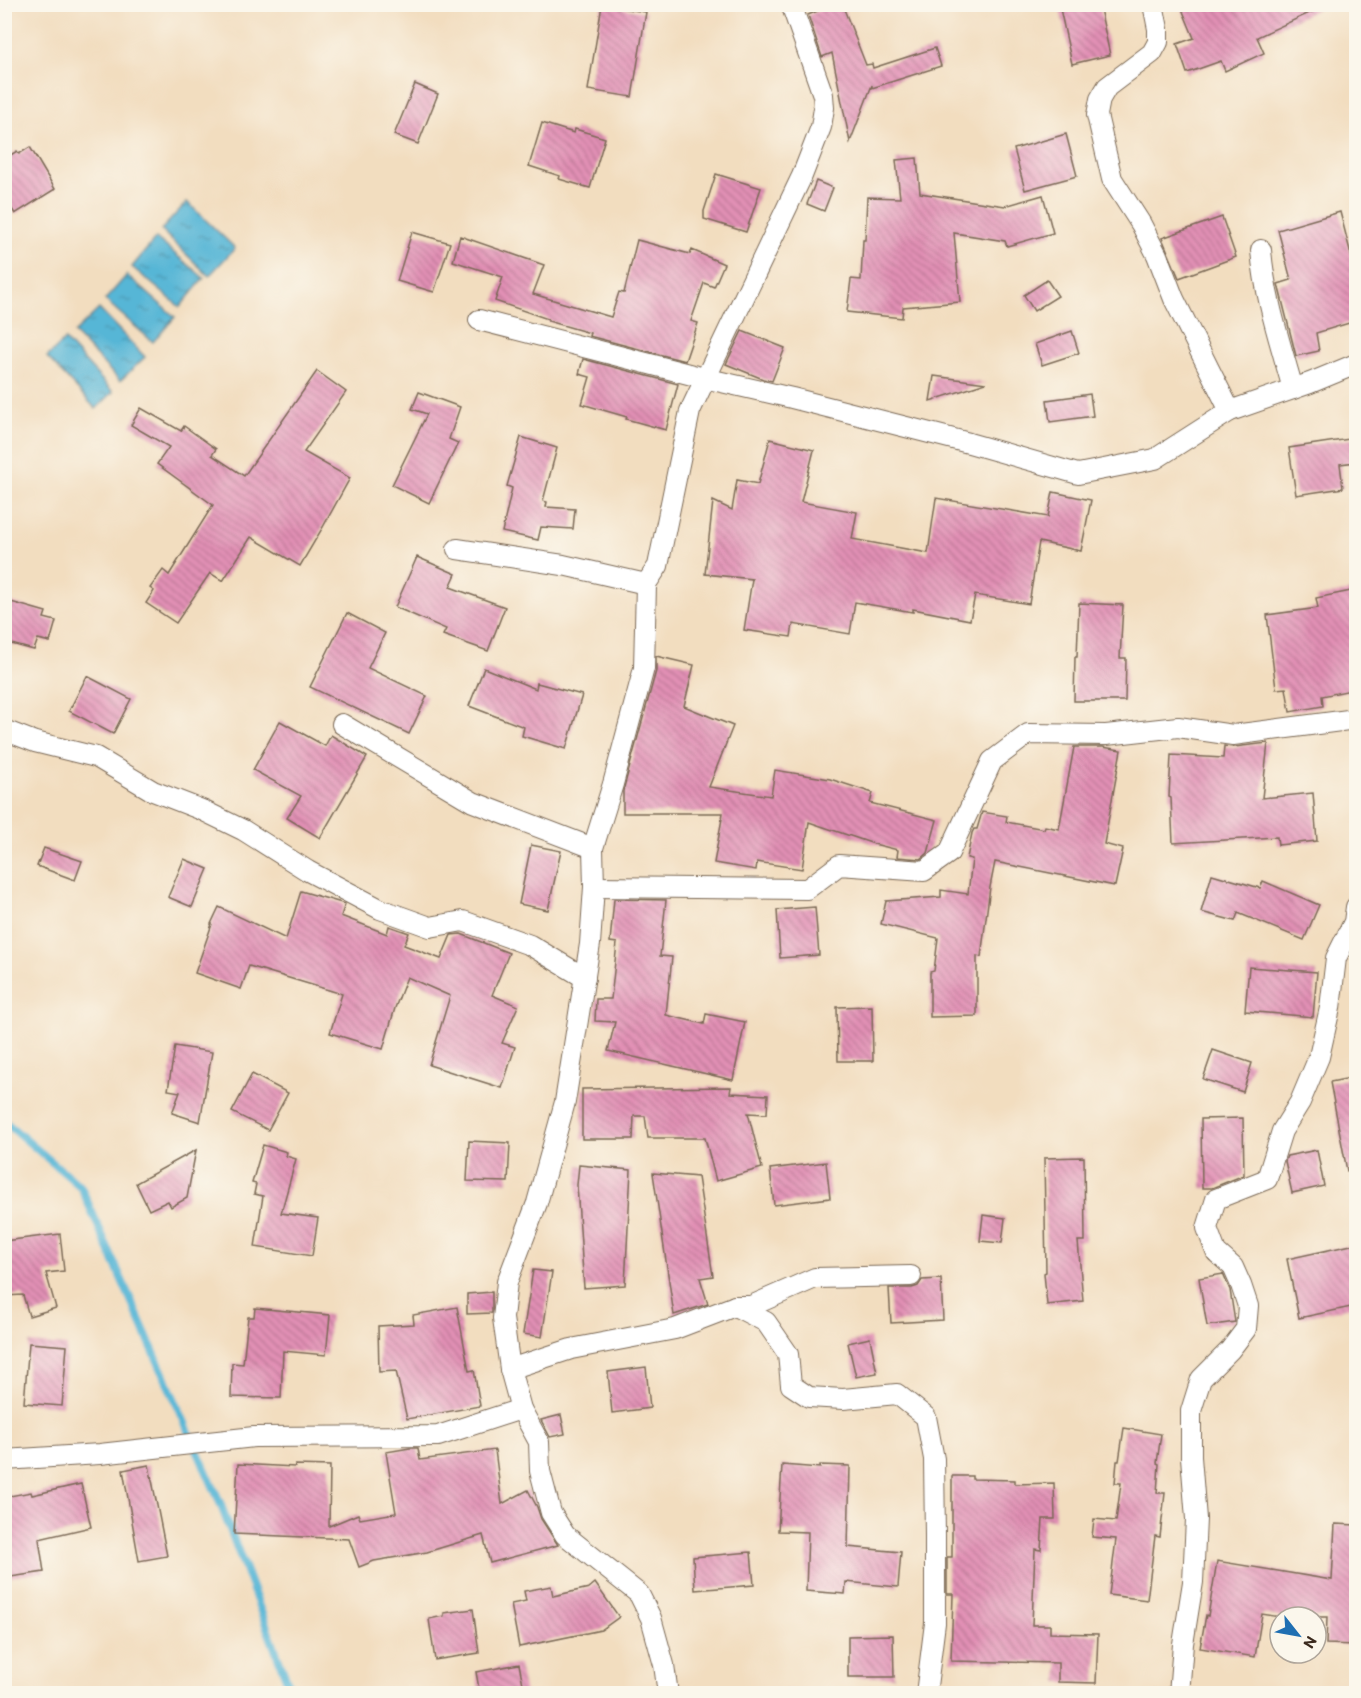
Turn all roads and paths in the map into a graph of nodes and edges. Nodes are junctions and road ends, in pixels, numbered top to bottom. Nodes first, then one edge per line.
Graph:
1 (791, 4) edge
2 (1153, 4) edge
3 (1261, 250) dead end
4 (479, 320) dead end
5 (1356, 364) edge
6 (704, 378) junction
7 (1293, 389) junction
8 (1230, 411) junction
9 (457, 549) dead end
10 (646, 584) junction
11 (1356, 719) edge
12 (342, 724) dead end
13 (4, 730) edge
14 (593, 848) junction
15 (594, 887) junction
16 (1356, 907) edge
17 (585, 978) junction
18 (911, 1276) dead end
19 (735, 1306) junction
20 (510, 1369) junction
21 (521, 1410) junction
22 (4, 1460) edge
23 (668, 1694) edge
24 (926, 1694) edge
25 (1179, 1694) edge

1 - 6 street
2 - 8 street
3 - 7 street
4 - 6 street
5 - 7 street
6 - 8 street
6 - 10 street
7 - 8 street
9 - 10 street
10 - 14 street
11 - 15 street
12 - 14 street
13 - 17 street
14 - 15 street
15 - 17 street
16 - 25 street
17 - 20 street
18 - 19 street
19 - 20 street
19 - 24 street
20 - 21 street
21 - 22 street
21 - 23 street

